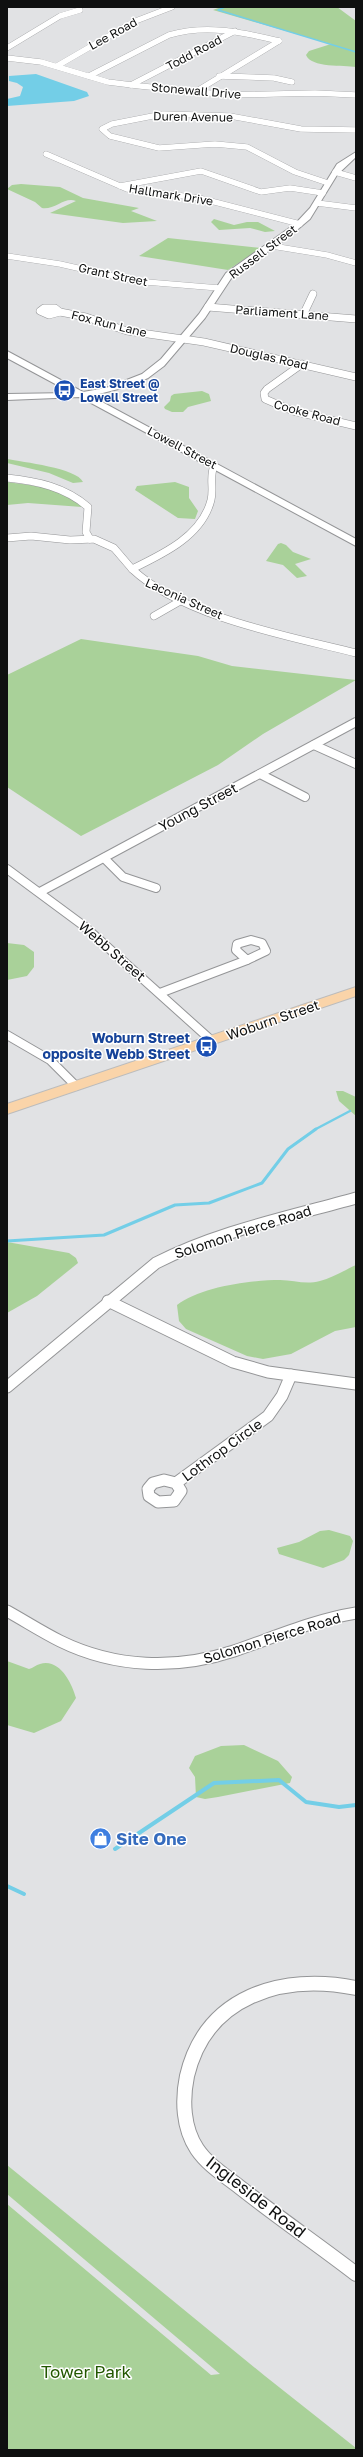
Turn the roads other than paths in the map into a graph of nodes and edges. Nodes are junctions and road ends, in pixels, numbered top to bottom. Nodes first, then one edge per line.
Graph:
1 (172, 7) edge
2 (80, 10) dead end
3 (235, 31) junction
4 (7, 48) edge
5 (7, 58) edge
6 (57, 66) junction
7 (89, 76) junction
8 (220, 76) junction
9 (292, 82) dead end
10 (131, 85) junction
11 (195, 92) junction
12 (356, 95) edge
13 (356, 130) edge
14 (46, 154) dead end
15 (356, 154) edge
16 (335, 172) junction
17 (356, 178) edge
18 (328, 183) junction
19 (120, 186) junction
20 (323, 192) junction
21 (317, 203) junction
22 (356, 208) edge
23 (300, 224) junction
24 (272, 246) junction
25 (7, 256) edge
26 (356, 263) edge
27 (219, 288) junction
28 (313, 294) dead end
29 (208, 306) junction
30 (60, 312) dead end
31 (304, 313) junction
32 (356, 319) edge
33 (182, 338) junction
34 (7, 354) edge
35 (302, 364) junction
36 (356, 377) edge
37 (70, 387) junction
38 (82, 394) junction
39 (62, 396) junction
40 (7, 397) edge
41 (356, 426) edge
42 (214, 466) junction
43 (7, 478) edge
44 (7, 538) edge
45 (90, 539) junction
46 (356, 543) edge
47 (132, 570) junction
48 (182, 600) junction
49 (154, 616) dead end
50 (356, 653) edge
51 (356, 722) edge
52 (314, 745) junction
53 (356, 764) edge
54 (260, 774) junction
55 (305, 797) dead end
56 (104, 858) junction
57 (7, 869) edge
58 (156, 888) dead end
59 (40, 892) junction
60 (246, 960) dead end
61 (356, 991) edge
62 (160, 993) junction
63 (7, 1035) edge
64 (212, 1040) junction
65 (76, 1086) junction
66 (7, 1109) edge
67 (356, 1198) edge
68 (108, 1301) junction
69 (291, 1375) junction
70 (356, 1384) edge
71 (7, 1387) edge
72 (176, 1483) dead end
73 (7, 1611) edge
74 (356, 1613) edge
75 (356, 1988) edge
76 (356, 2274) edge

1 - 6 street, Lee Road
2 - 4 street
3 - 7 street
3 - 8 street
3 - 10 street, Todd Road
5 - 6 street, Stonewall Drive
6 - 7 street, Stonewall Drive
7 - 10 street, Stonewall Drive
8 - 9 street
8 - 11 street
10 - 11 street, Stonewall Drive
11 - 12 street, Stonewall Drive
13 - 18 street, Duren Avenue
14 - 19 street, Hallmark Drive
15 - 16 street, Russell Street
16 - 17 street
16 - 18 street, Russell Street
18 - 20 street, Russell Street
19 - 20 street
19 - 23 street, Hallmark Drive
20 - 21 street, Russell Street
21 - 22 street
21 - 23 street, Russell Street
23 - 24 street, Russell Street
24 - 26 street
24 - 27 street, Russell Street
25 - 27 street, Grant Street
27 - 29 street, Russell Street
28 - 31 street
29 - 31 street, Parliament Lane
29 - 33 street, Russell Street
30 - 33 street, Fox Run Lane
31 - 32 street, Parliament Lane
33 - 35 street, Douglas Road
33 - 38 street, Russell Street
34 - 37 street, Lowell Street
35 - 36 street, Douglas Road
35 - 41 street, Cooke Road
37 - 38 street, Lowell Street
37 - 39 street
38 - 39 street, Russell Street
38 - 42 street, Lowell Street
39 - 40 street, Russell Street
42 - 46 street, Lowell Street
42 - 47 street, Laconia Street
43 - 45 street
44 - 45 street
45 - 47 street
47 - 48 street, Laconia Street
48 - 49 street
48 - 50 street, Laconia Street
51 - 52 street, Young Street
52 - 53 street
52 - 54 street, Young Street
54 - 55 street
54 - 56 street, Young Street
56 - 58 street
56 - 59 street, Young Street
57 - 59 street, Webb Street
59 - 62 street, Webb Street
60 - 62 street
61 - 64 main road, Woburn Street
62 - 64 street, Webb Street
63 - 65 street
64 - 65 main road, Woburn Street
65 - 66 main road, Woburn Street
67 - 68 street, Solomon Pierce Road
68 - 69 street
68 - 71 street, Solomon Pierce Road
69 - 70 street
69 - 72 street, Lothrop Circle
73 - 74 street, Solomon Pierce Road
75 - 76 street, Ingleside Road

